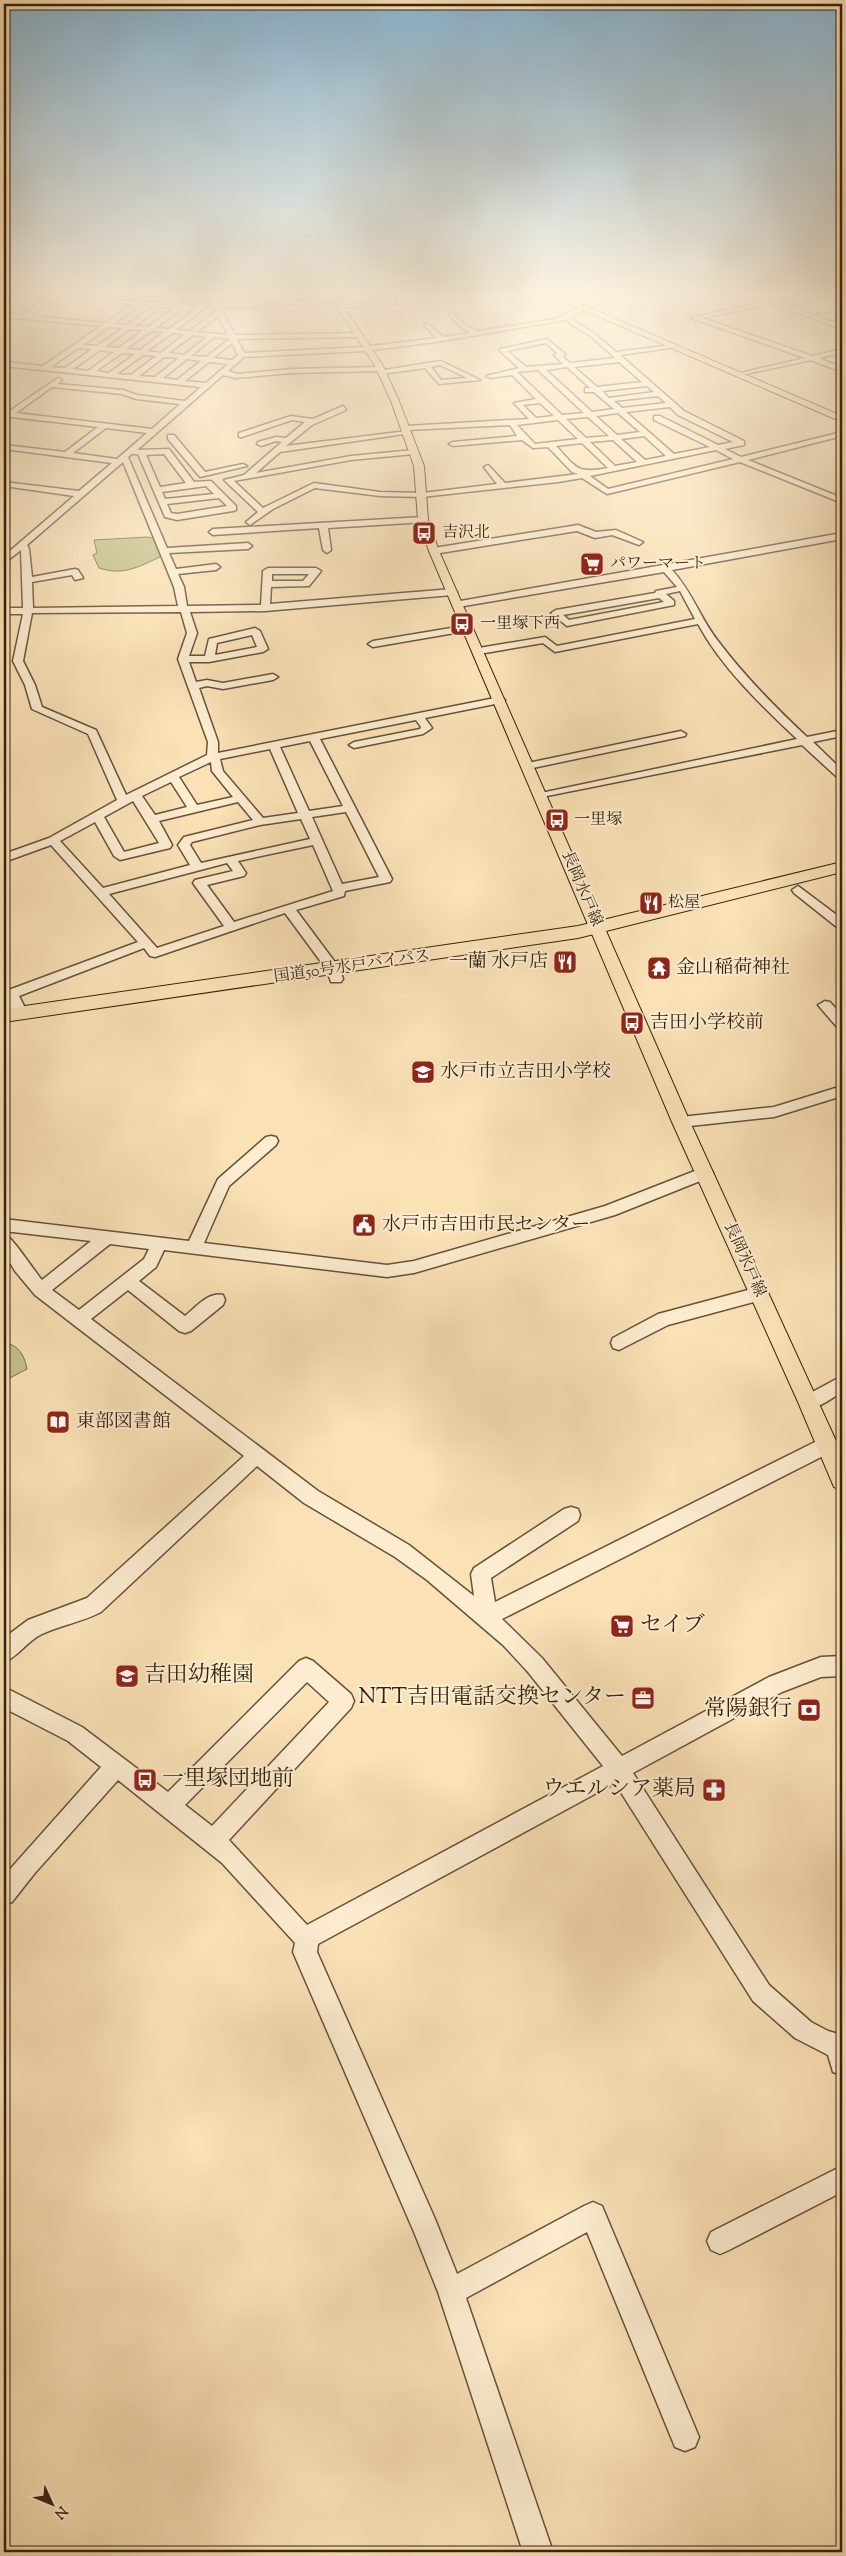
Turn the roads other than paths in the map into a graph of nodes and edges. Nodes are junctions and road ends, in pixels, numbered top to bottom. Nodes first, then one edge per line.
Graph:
1 (172, 415) edge
2 (276, 415) edge
3 (326, 415) edge
4 (400, 415) edge
5 (530, 415) edge
6 (578, 415) edge
7 (591, 415) edge
8 (633, 415) edge
9 (669, 415) edge
10 (686, 415) edge
11 (5, 416) edge
12 (561, 417) junction
13 (291, 418) junction
14 (534, 420) junction
15 (645, 420) junction
16 (313, 421) junction
17 (512, 423) junction
18 (104, 426) junction
19 (153, 431) junction
20 (406, 431) junction
21 (645, 434) junction
22 (842, 434) edge
23 (242, 435) dead end
24 (171, 437) dead end
25 (615, 437) junction
26 (524, 438) junction
27 (695, 438) junction
28 (585, 440) junction
29 (288, 441) junction
30 (656, 443) junction
31 (261, 444) dead end
32 (453, 444) dead end
33 (550, 444) junction
34 (4, 448) edge
35 (717, 448) junction
36 (277, 450) junction
37 (414, 452) junction
38 (144, 453) junction
39 (66, 455) junction
40 (124, 456) junction
41 (672, 457) junction
42 (740, 459) junction
43 (657, 460) junction
44 (262, 462) junction
45 (643, 463) junction
46 (488, 467) dead end
47 (614, 468) junction
48 (248, 475) junction
49 (585, 475) junction
50 (680, 475) junction
51 (4, 484) edge
52 (191, 485) junction
53 (502, 485) junction
54 (158, 490) junction
55 (80, 494) junction
56 (422, 495) junction
57 (219, 496) junction
58 (842, 501) edge
59 (163, 502) junction
60 (263, 512) junction
61 (423, 520) junction
62 (250, 522) dead end
63 (323, 526) junction
64 (213, 532) dead end
65 (842, 536) edge
66 (639, 542) dead end
67 (22, 544) junction
68 (248, 546) dead end
69 (327, 550) dead end
70 (434, 551) junction
71 (163, 552) junction
72 (194, 558) dead end
73 (4, 560) edge
74 (216, 567) dead end
75 (171, 568) junction
76 (666, 569) junction
77 (78, 578) dead end
78 (30, 580) junction
79 (267, 584) junction
80 (683, 588) junction
81 (661, 595) junction
82 (455, 598) junction
83 (265, 608) junction
84 (28, 609) junction
85 (184, 610) junction
86 (4, 611) edge
87 (700, 621) junction
88 (469, 628) junction
89 (374, 644) dead end
90 (479, 651) junction
91 (183, 659) junction
92 (209, 659) junction
93 (273, 677) dead end
94 (193, 686) junction
95 (500, 700) junction
96 (418, 716) junction
97 (346, 730) junction
98 (842, 732) edge
99 (681, 734) dead end
100 (313, 736) junction
101 (806, 740) junction
102 (272, 744) junction
103 (354, 745) junction
104 (212, 757) junction
105 (361, 758) dead end
106 (528, 766) junction
107 (173, 776) junction
108 (842, 776) edge
109 (135, 795) junction
110 (540, 796) junction
111 (242, 798) junction
112 (124, 801) junction
113 (350, 808) junction
114 (194, 809) junction
115 (98, 816) junction
116 (305, 816) junction
117 (152, 819) junction
118 (260, 822) junction
119 (53, 840) junction
120 (316, 841) junction
121 (4, 858) edge
122 (230, 859) junction
123 (842, 867) edge
124 (198, 868) junction
125 (842, 879) edge
126 (338, 889) junction
127 (798, 890) junction
128 (100, 893) junction
129 (288, 908) junction
130 (842, 925) edge
131 (231, 927) junction
132 (600, 933) junction
133 (146, 943) junction
134 (335, 974) junction
135 (826, 1005) dead end
136 (8, 1018) edge
137 (842, 1024) edge
138 (842, 1091) edge
139 (681, 1122) junction
140 (271, 1141) dead end
141 (705, 1173) junction
142 (4, 1225) edge
143 (106, 1238) junction
144 (4, 1240) edge
145 (159, 1244) junction
146 (194, 1248) junction
147 (128, 1280) junction
148 (41, 1290) junction
149 (759, 1294) junction
150 (217, 1300) dead end
151 (79, 1319) junction
152 (619, 1343) dead end
153 (842, 1383) edge
154 (809, 1402) junction
155 (827, 1445) junction
156 (257, 1455) junction
157 (842, 1480) edge
158 (571, 1515) dead end
159 (487, 1616) junction
160 (4, 1652) edge
161 (842, 1666) edge
162 (4, 1697) edge
163 (116, 1765) junction
164 (618, 1768) junction
165 (169, 1806) junction
166 (214, 1841) junction
167 (4, 1894) edge
168 (307, 1936) junction
169 (841, 2052) edge
170 (842, 2179) edge
171 (720, 2241) dead end
172 (451, 2292) junction
173 (685, 2437) dead end
174 (538, 2552) edge

1 - 19 street
2 - 13 street
3 - 16 street
4 - 20 main road, 長岡水戸線
5 - 14 street
6 - 12 street
7 - 25 street
8 - 15 street
9 - 15 street
10 - 35 street
11 - 18 street
12 - 14 street
12 - 28 street
13 - 16 street
13 - 23 street
14 - 17 street
15 - 21 street
15 - 27 street
16 - 29 street
17 - 20 street
17 - 26 street
18 - 19 street
18 - 39 street
19 - 40 street
20 - 36 street
20 - 37 main road, 長岡水戸線
21 - 25 street
21 - 30 street
22 - 42 street
24 - 44 street
25 - 28 street
25 - 45 street
26 - 32 street
26 - 33 street
27 - 30 street
27 - 35 street
28 - 33 street
28 - 47 street
29 - 31 street
29 - 36 street
30 - 41 street
33 - 49 street
34 - 39 street
35 - 41 street
35 - 42 street
36 - 44 street
37 - 48 street
37 - 56 main road, 長岡水戸線
38 - 40 street
38 - 52 street
38 - 54 street
39 - 40 street
40 - 55 street
40 - 71 street
41 - 43 street
42 - 50 street
42 - 58 street
43 - 45 street
43 - 50 street
44 - 48 street
45 - 47 street
46 - 53 street
47 - 49 street
48 - 60 street
49 - 50 street
49 - 53 street
51 - 55 street
52 - 54 street
52 - 57 street
53 - 56 street
54 - 59 street
55 - 67 street
56 - 60 street
56 - 61 main road, 長岡水戸線
57 - 59 street
57 - 59 street
60 - 62 street
61 - 63 street
61 - 70 main road, 長岡水戸線
63 - 64 street
63 - 69 street
65 - 76 street
66 - 70 street
67 - 73 street
67 - 78 street
68 - 71 street
70 - 82 main road, 長岡水戸線
71 - 75 street
72 - 75 street
74 - 75 street
75 - 85 street
76 - 80 street
76 - 82 street
77 - 78 street
78 - 84 street
79 - 79 street
79 - 83 street
80 - 81 street
80 - 87 street
81 - 81 street
82 - 83 street
82 - 88 main road, 長岡水戸線
83 - 85 street
84 - 85 street
84 - 86 street
84 - 112 street
85 - 91 street
87 - 90 street
87 - 101 street
88 - 89 street
88 - 90 main road, 長岡水戸線
90 - 95 main road, 長岡水戸線
91 - 92 street
91 - 94 street
92 - 92 street
93 - 94 street
94 - 104 street
95 - 96 street
95 - 106 main road, 長岡水戸線
96 - 97 street
96 - 103 street
97 - 100 street
97 - 103 street
98 - 101 street
99 - 106 street
100 - 102 street
100 - 113 street
101 - 108 street
101 - 110 street
102 - 104 street
102 - 116 street
103 - 105 street
104 - 107 street
104 - 111 street
106 - 110 main road, 長岡水戸線
107 - 109 street
107 - 114 street
109 - 112 street
109 - 117 street
110 - 132 main road, 長岡水戸線
111 - 114 street
111 - 118 street
112 - 115 street
113 - 116 street
113 - 126 street
114 - 117 street
115 - 117 street
115 - 119 street
116 - 118 street
116 - 120 street
118 - 124 street
119 - 121 street
119 - 128 street
120 - 122 street
120 - 126 street
122 - 124 street
122 - 131 street
123 - 132 highway, 国道50号水戸バイパス
124 - 128 street
125 - 127 highway, 国道50号水戸バイパス
126 - 129 street
127 - 130 street
127 - 132 highway, 国道50号水戸バイパス
128 - 133 street
129 - 131 street
129 - 134 street
131 - 133 street
132 - 134 highway, 国道50号水戸バイパス
132 - 139 main road, 長岡水戸線
133 - 136 street
134 - 136 highway, 国道50号水戸バイパス
135 - 137 street
138 - 139 street
139 - 141 main road, 長岡水戸線
140 - 146 street
141 - 146 street
141 - 149 main road, 長岡水戸線
142 - 143 street
143 - 145 street
143 - 148 street
144 - 148 street
145 - 146 street
145 - 147 street
147 - 150 street
147 - 151 street
148 - 151 street
149 - 152 street
149 - 154 main road, 長岡水戸線
151 - 156 street
153 - 154 street
154 - 155 main road, 長岡水戸線
155 - 157 main road, 長岡水戸線
155 - 159 street
156 - 159 street
156 - 160 street
158 - 159 street
159 - 164 street
161 - 164 street
162 - 163 street
163 - 165 street
163 - 167 street
164 - 168 street
164 - 169 street
165 - 166 street
165 - 166 street
166 - 168 street
168 - 172 street
170 - 171 street
172 - 173 street
172 - 174 street

